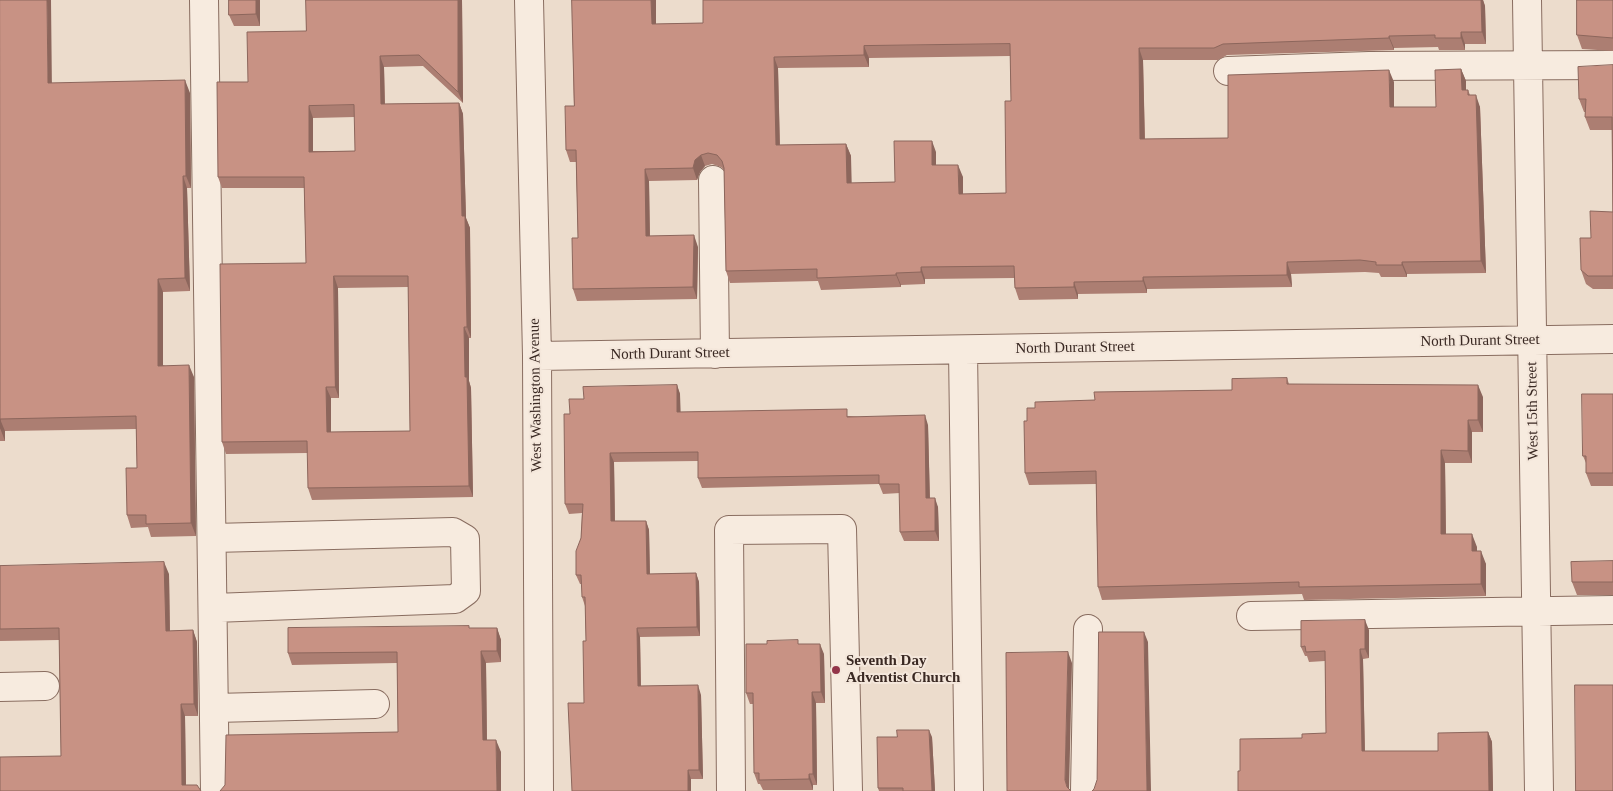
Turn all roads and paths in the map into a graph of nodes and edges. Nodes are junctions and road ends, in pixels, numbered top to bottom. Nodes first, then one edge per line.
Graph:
1 (204, 0) edge
2 (529, 0) edge
3 (1527, 0) edge
4 (1528, 65) junction
5 (1613, 65) edge
6 (1228, 71) dead end
7 (713, 180) dead end
8 (1613, 339) edge
9 (1532, 340) junction
10 (963, 350) junction
11 (715, 354) junction
12 (536, 356) junction
13 (212, 538) junction
14 (214, 608) junction
15 (1536, 610) junction
16 (1613, 610) edge
17 (1251, 616) dead end
18 (1088, 629) dead end
19 (45, 686) dead end
20 (0, 687) edge
21 (375, 704) dead end
22 (214, 708) junction
23 (216, 791) edge
24 (539, 791) edge
25 (731, 791) edge
26 (848, 791) edge
27 (969, 791) edge
28 (1085, 791) edge
29 (1539, 791) edge

1 - 13 street
2 - 12 street, West Washington Avenue
3 - 4 street, West 15th Street
4 - 5 street
4 - 6 street
4 - 9 street, West 15th Street
7 - 11 street
8 - 9 street, North Durant Street
9 - 10 street, North Durant Street
9 - 15 street, West 15th Street
10 - 11 street, North Durant Street
10 - 27 street
11 - 12 street, North Durant Street
12 - 24 street, West Washington Avenue
13 - 14 street
13 - 14 street
14 - 22 street
15 - 16 street
15 - 17 street
15 - 29 street, West 15th Street
18 - 28 street
19 - 20 street
21 - 22 street
22 - 23 street
25 - 26 street

